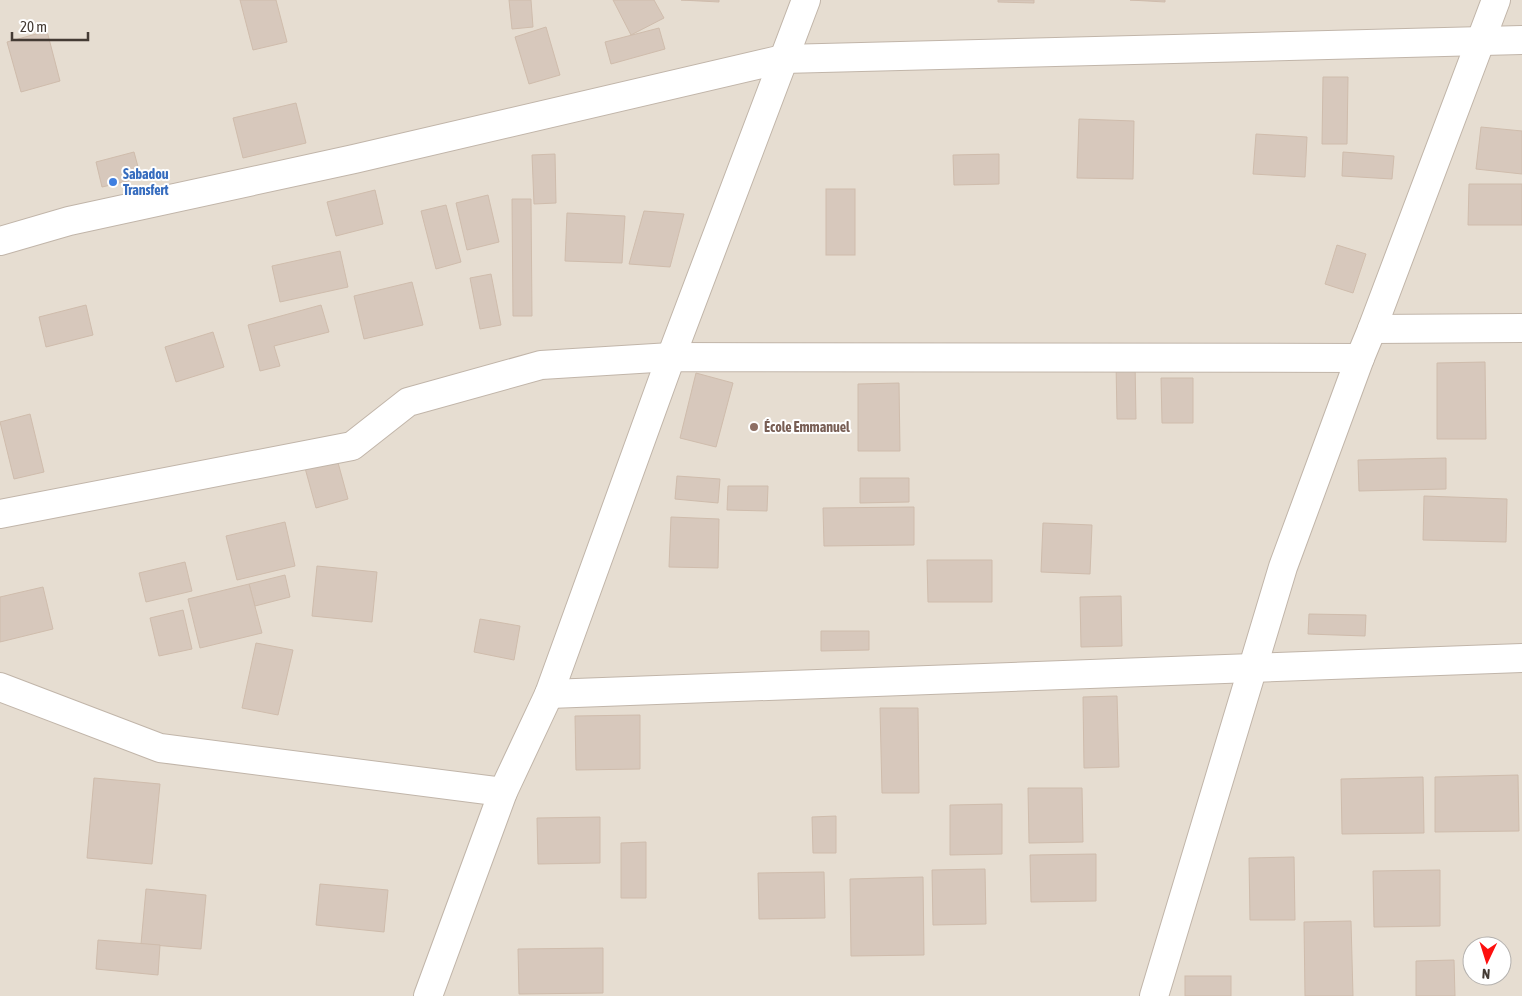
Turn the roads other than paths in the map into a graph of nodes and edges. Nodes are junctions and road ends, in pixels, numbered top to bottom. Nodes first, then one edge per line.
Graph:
1 (806, 0) edge
2 (1496, 0) edge
3 (1481, 40) junction
4 (1522, 40) edge
5 (783, 59) junction
6 (0, 241) edge
7 (1522, 328) edge
8 (1372, 329) junction
9 (671, 357) junction
10 (1360, 358) junction
11 (0, 514) edge
12 (1522, 658) edge
13 (1253, 668) junction
14 (0, 687) edge
15 (550, 694) junction
16 (503, 792) junction
17 (428, 996) edge
18 (1154, 996) edge

1 - 5 street
2 - 3 street
3 - 4 street
3 - 5 street
3 - 8 street
5 - 6 street
5 - 9 street
7 - 8 street
8 - 10 street
9 - 10 street
9 - 11 street
9 - 15 street
10 - 13 street
12 - 13 street
13 - 15 street
13 - 18 street
14 - 16 street
15 - 16 street
16 - 17 street

